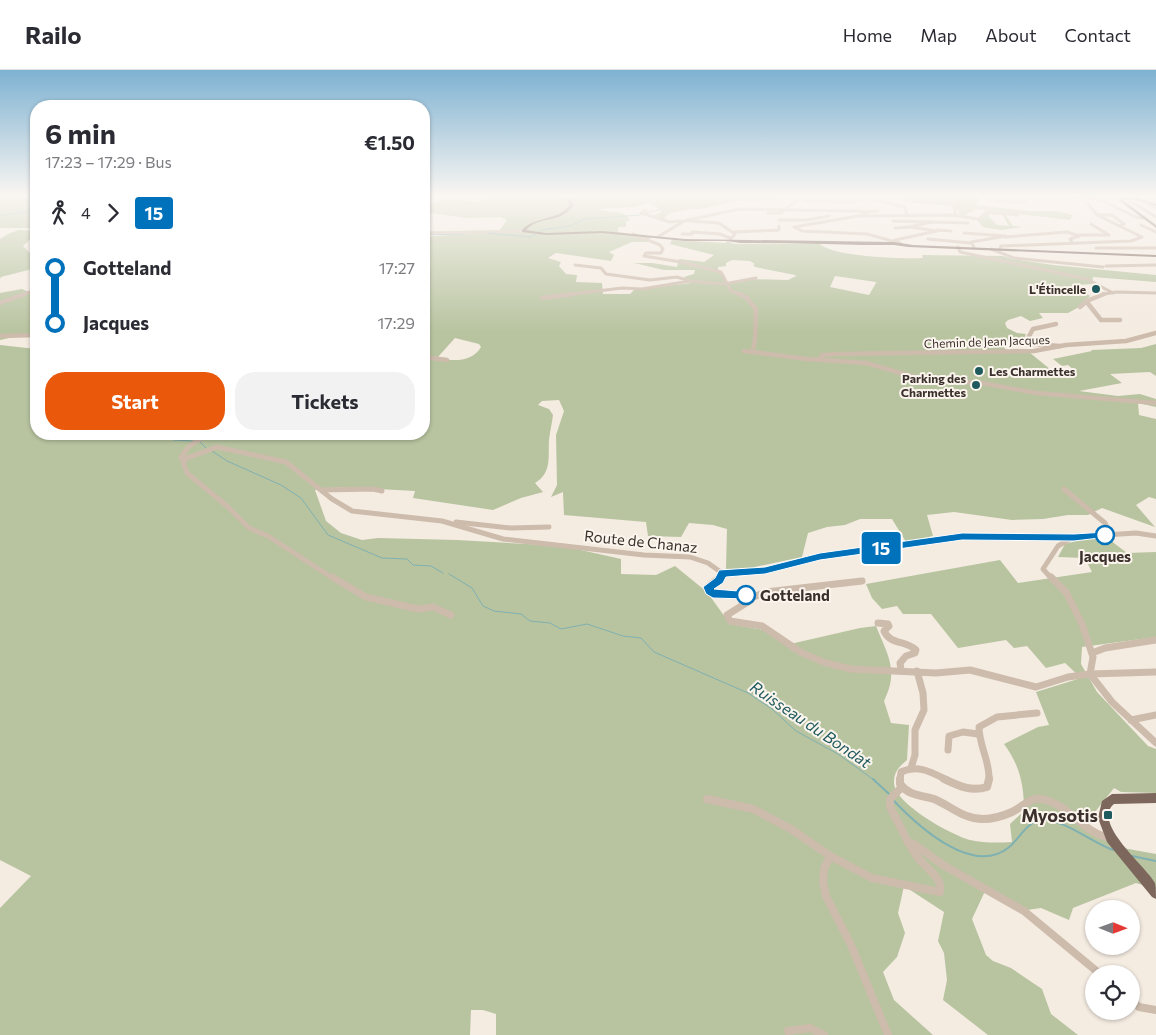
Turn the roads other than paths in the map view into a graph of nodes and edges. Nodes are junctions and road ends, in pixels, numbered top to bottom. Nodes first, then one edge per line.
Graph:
1 (650, 241) edge
2 (728, 241) edge
3 (791, 241) edge
4 (794, 241) edge
5 (889, 241) edge
6 (904, 241) edge
7 (943, 241) edge
8 (991, 241) edge
9 (1129, 241) edge
10 (1072, 242) joint
11 (898, 243) junction
12 (974, 246) junction
13 (958, 247) junction
14 (1096, 248) dead end
15 (1156, 248) edge
16 (991, 249) junction
17 (1000, 249) junction
18 (1154, 255) edge
19 (575, 264) dead end
20 (1156, 265) edge
21 (756, 278) dead end
22 (650, 280) junction
23 (690, 282) junction
24 (726, 284) junction
25 (649, 287) junction
26 (30, 292) edge
27 (1113, 293) junction
28 (1156, 293) edge
29 (542, 298) dead end
30 (1086, 301) junction
31 (0, 303) edge
32 (1080, 306) dead end
33 (1120, 320) dead end
34 (1056, 324) dead end
35 (1156, 333) edge
36 (30, 334) edge
37 (0, 336) edge
38 (1062, 346) junction
39 (744, 351) dead end
40 (752, 352) junction
41 (430, 358) edge
42 (820, 359) junction
43 (445, 360) dead end
44 (994, 379) dead end
45 (982, 383) junction
46 (1156, 403) edge
47 (201, 440) edge
48 (187, 458) junction
49 (1064, 489) dead end
50 (320, 490) junction
51 (382, 491) dead end
52 (446, 522) junction
53 (549, 527) dead end
54 (1110, 534) junction
55 (1156, 536) edge
56 (1074, 538) junction
57 (722, 573) junction
58 (862, 581) dead end
59 (751, 598) junction
60 (451, 615) dead end
61 (878, 623) dead end
62 (1156, 640) edge
63 (1092, 652) junction
64 (901, 670) junction
65 (917, 671) junction
66 (1156, 672) edge
67 (1090, 674) junction
68 (1037, 713) dead end
69 (1156, 715) edge
70 (1131, 720) junction
71 (978, 734) junction
72 (1156, 743) edge
73 (948, 750) dead end
74 (912, 768) junction
75 (902, 787) junction
76 (1156, 798) edge
77 (707, 799) dead end
78 (1111, 838) junction
79 (908, 842) junction
80 (830, 856) junction
81 (1156, 893) edge
82 (1090, 965) edge
83 (1140, 1007) edge
84 (1156, 1010) edge
85 (788, 1032) dead end
86 (824, 1035) edge
87 (888, 1035) edge

1 - 24 street
2 - 3 main road
4 - 11 main road
5 - 11 street
6 - 11 street
7 - 12 street
8 - 12 street
9 - 10 street
10 - 17 street
11 - 13 main road
12 - 13 main road
12 - 16 main road
13 - 27 street
14 - 15 street
16 - 17 main road
16 - 20 street
17 - 18 main road
19 - 22 street
21 - 24 street
22 - 23 street
22 - 25 street
23 - 24 street
23 - 25 street
24 - 40 street
25 - 29 street
26 - 31 street
27 - 28 street
27 - 30 street
30 - 32 street
30 - 33 street
34 - 38 street
35 - 38 street, Chemin de Jean Jacques
36 - 37 street
38 - 42 street, Chemin de Jean Jacques
39 - 40 street
40 - 42 street
41 - 43 street
42 - 45 street
44 - 45 street
45 - 46 street
47 - 48 street
48 - 50 street, Route de Chanaz
48 - 60 street
49 - 54 street
50 - 51 street
50 - 52 street, Route de Chanaz
52 - 53 street
52 - 57 street, Route de Chanaz
54 - 55 street
54 - 56 street
56 - 57 street
56 - 63 street
57 - 59 street
58 - 59 street
59 - 64 street
61 - 64 street
62 - 63 street
63 - 67 street
64 - 65 street
65 - 67 street
65 - 74 street
66 - 67 street
67 - 70 street
68 - 71 street
69 - 70 street
70 - 72 street
71 - 73 street
71 - 74 street
74 - 75 street
75 - 78 street
75 - 79 street
76 - 78 main road
77 - 80 street
78 - 81 main road
79 - 80 street
79 - 82 street
80 - 87 street
83 - 84 street
85 - 86 street

